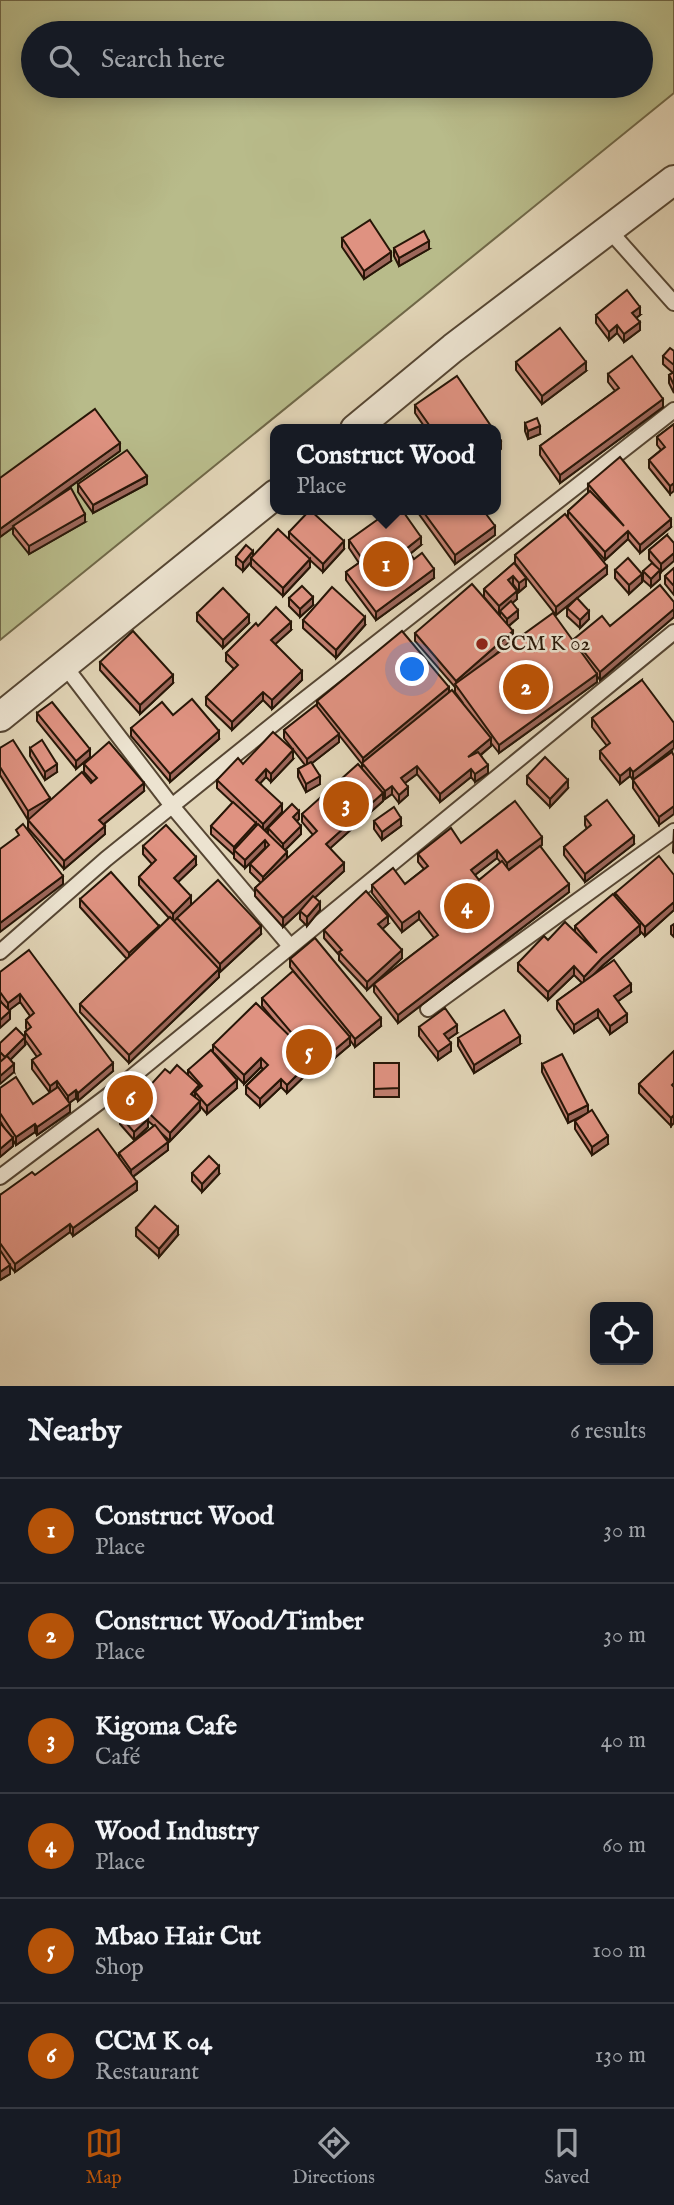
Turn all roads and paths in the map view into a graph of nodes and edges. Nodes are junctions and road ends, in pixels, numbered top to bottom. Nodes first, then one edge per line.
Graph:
1 (674, 180) edge
2 (608, 229) junction
3 (674, 303) edge
4 (674, 410) edge
5 (361, 424) edge
6 (270, 499) edge
7 (674, 632) edge
8 (64, 665) junction
9 (0, 718) edge
10 (172, 806) junction
11 (674, 831) edge
12 (290, 946) junction
13 (0, 952) edge
14 (428, 1009) dead end
15 (0, 1177) edge

1 - 2 street
2 - 3 lane
2 - 5 street
4 - 10 lane
6 - 8 street
7 - 12 lane
8 - 9 street
8 - 10 lane
10 - 12 lane
10 - 13 lane
11 - 14 lane
12 - 15 lane

